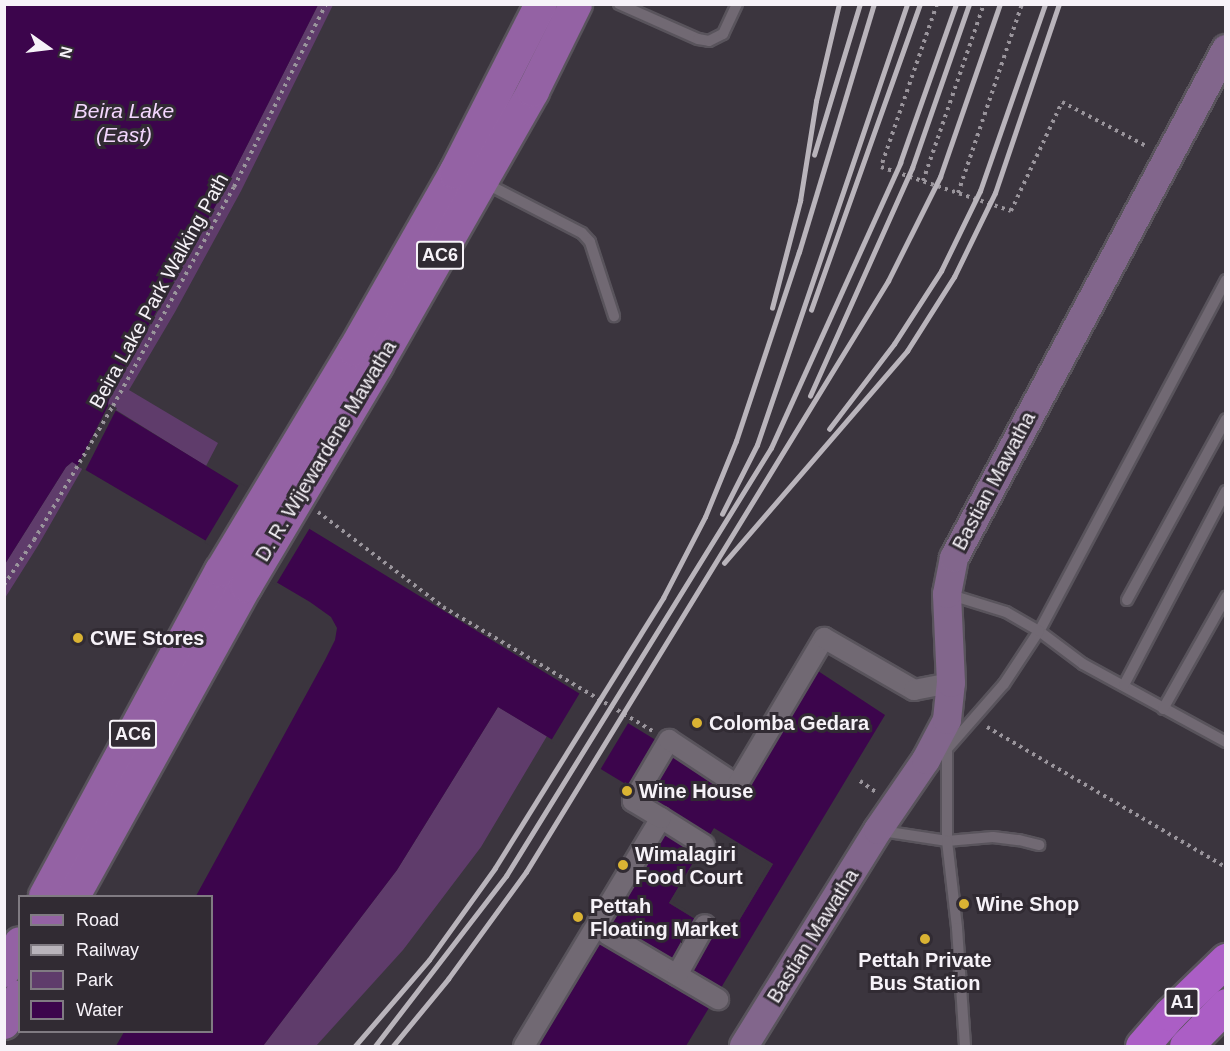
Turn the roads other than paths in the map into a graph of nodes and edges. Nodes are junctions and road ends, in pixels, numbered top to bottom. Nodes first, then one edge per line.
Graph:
1 (541, 4) edge
2 (576, 4) edge
3 (619, 4) edge
4 (737, 4) edge
5 (1226, 49) edge
6 (482, 181) junction
7 (1226, 280) edge
8 (614, 316) dead end
9 (1226, 419) edge
10 (1226, 490) edge
11 (289, 496) junction
12 (233, 578) junction
13 (947, 594) junction
14 (1226, 597) edge
15 (1127, 600) dead end
16 (1039, 632) junction
17 (951, 683) junction
18 (1124, 685) junction
19 (1162, 709) junction
20 (960, 719) junction
21 (1226, 742) edge
22 (947, 749) junction
23 (661, 818) junction
24 (878, 830) junction
25 (947, 841) junction
26 (704, 844) dead end
27 (1039, 845) dead end
28 (46, 895) edge
29 (75, 895) edge
30 (705, 925) dead end
31 (607, 934) dead end
32 (18, 946) edge
33 (1226, 960) edge
34 (4, 971) edge
35 (677, 975) junction
36 (18, 999) edge
37 (718, 999) dead end
38 (1226, 1005) edge
39 (4, 1023) edge
40 (524, 1047) edge
41 (744, 1047) edge
42 (965, 1047) edge
43 (1142, 1047) edge
44 (1186, 1047) edge

1 - 11 main road, D. R. Wijewardene Mawatha / AC6
2 - 6 main road, D. R. Wijewardene Mawatha / AC6
3 - 4 lane
5 - 13 street, Bastian Mawatha
6 - 8 lane
6 - 11 main road, D. R. Wijewardene Mawatha / AC6
7 - 16 lane
9 - 15 lane
10 - 18 lane
11 - 12 main road, D. R. Wijewardene Mawatha / AC6
12 - 28 main road, D. R. Wijewardene Mawatha / AC6
12 - 29 main road, D. R. Wijewardene Mawatha / AC6
13 - 16 lane
13 - 17 street, Bastian Mawatha
14 - 19 lane
16 - 18 lane
16 - 20 lane
17 - 20 street, Bastian Mawatha
17 - 23 street
18 - 19 lane
19 - 21 lane
20 - 22 lane
20 - 22 lane
20 - 24 street, Bastian Mawatha
22 - 25 lane
23 - 26 street
23 - 40 street
24 - 25 lane
24 - 41 street, Bastian Mawatha
25 - 27 lane
25 - 42 lane
30 - 35 street
31 - 35 street
32 - 34 main road
33 - 43 highway, A1
35 - 37 street
36 - 39 main road
38 - 44 highway, A1

